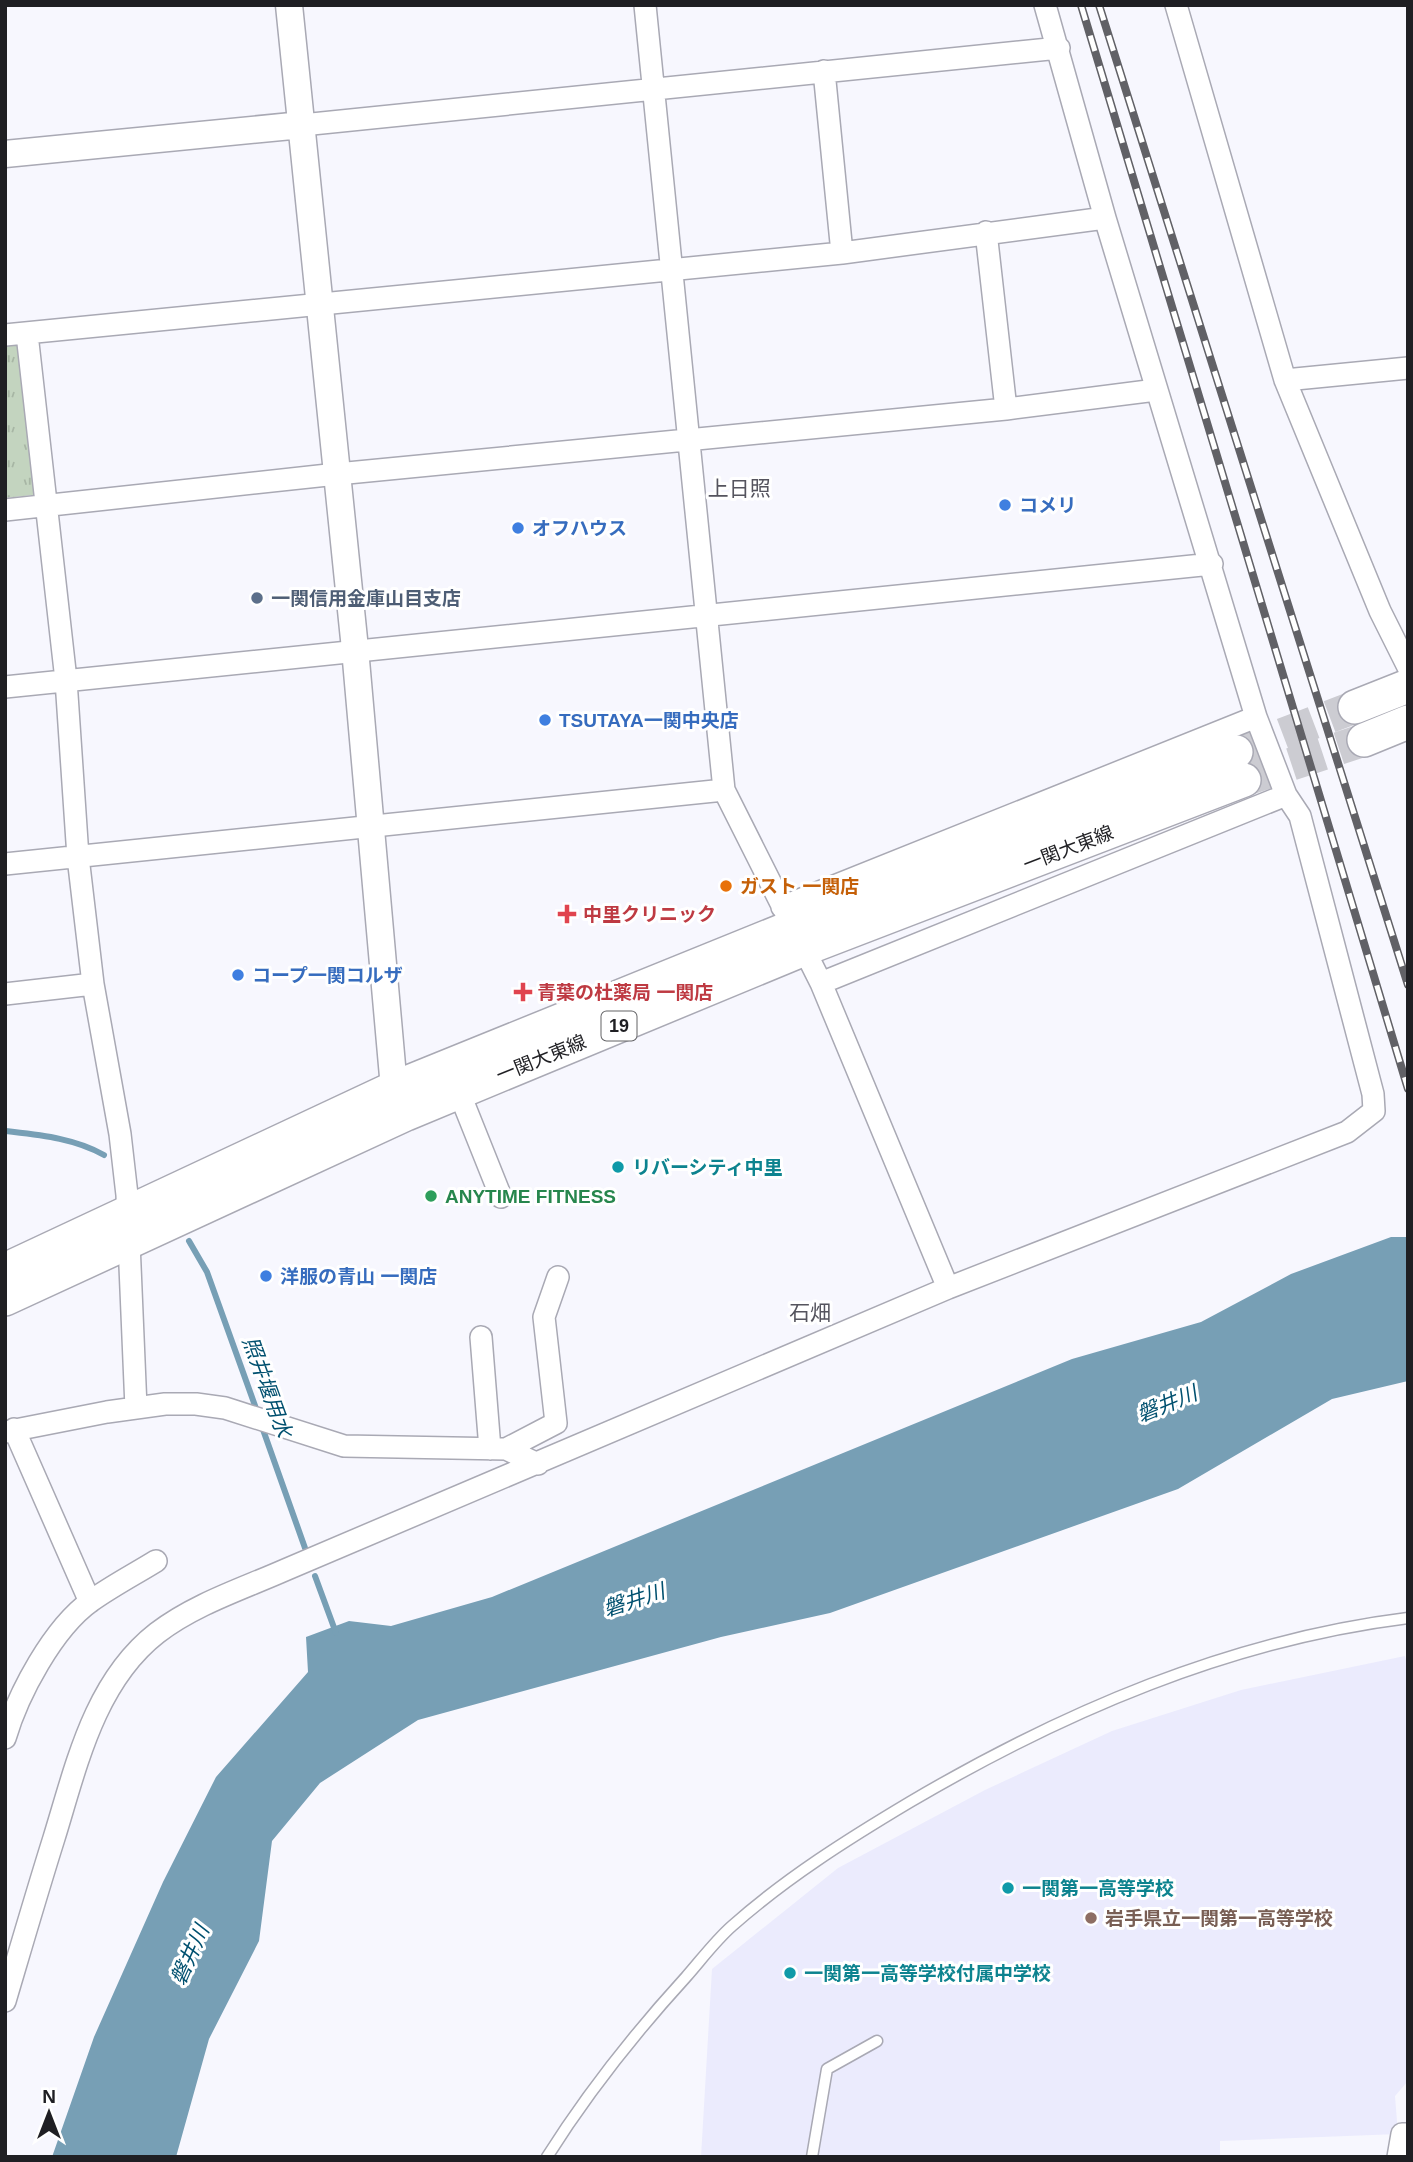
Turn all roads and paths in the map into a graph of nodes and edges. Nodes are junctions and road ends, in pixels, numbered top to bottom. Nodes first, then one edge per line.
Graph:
1 (289, 5) edge
2 (645, 5) edge
3 (1045, 5) edge
4 (1176, 5) edge
5 (1059, 48) junction
6 (824, 71) junction
7 (652, 87) junction
8 (302, 125) junction
9 (5, 154) edge
10 (1105, 218) junction
11 (986, 232) junction
12 (842, 253) junction
13 (671, 269) junction
14 (319, 303) junction
15 (27, 334) junction
16 (5, 335) edge
17 (1408, 368) edge
18 (1285, 380) junction
19 (1156, 390) junction
20 (1006, 409) junction
21 (690, 440) junction
22 (337, 474) junction
23 (46, 507) junction
24 (5, 510) edge
25 (1212, 564) junction
26 (708, 617) junction
27 (355, 649) junction
28 (1404, 653) edge
29 (66, 680) junction
30 (1408, 685) edge
31 (5, 687) edge
32 (1355, 707) tunnel mouth
33 (1256, 716) junction
34 (1408, 722) edge
35 (1364, 740) tunnel mouth
36 (1240, 766) tunnel mouth
37 (724, 790) junction
38 (1286, 795) junction
39 (371, 829) junction
40 (78, 857) junction
41 (5, 864) edge
42 (794, 927) junction
43 (821, 983) junction
44 (93, 984) junction
45 (5, 994) edge
46 (459, 1092) junction
47 (400, 1101) junction
48 (501, 1197) dead end
49 (128, 1228) junction
50 (5, 1270) edge
51 (558, 1277) dead end
52 (948, 1288) junction
53 (5, 1298) edge
54 (481, 1337) dead end
55 (136, 1408) junction
56 (10, 1431) edge
57 (498, 1449) junction
58 (538, 1464) junction
59 (156, 1561) dead end
60 (90, 1602) junction
61 (1408, 1618) edge
62 (5, 1738) edge
63 (5, 2001) edge
64 (877, 2041) dead end
65 (1408, 2134) edge
66 (547, 2157) edge
67 (812, 2157) edge
68 (1398, 2157) edge

1 - 8 street
2 - 7 street
3 - 5 street
4 - 18 street
5 - 6 street
5 - 10 street
6 - 7 street
6 - 12 street
7 - 8 street
7 - 13 street
8 - 9 street
8 - 14 street
10 - 11 street
10 - 19 street
11 - 12 street
11 - 20 street
12 - 13 street
13 - 14 street
13 - 21 street
14 - 15 street
14 - 22 street
15 - 16 street
15 - 23 street
17 - 18 street
18 - 28 street
19 - 20 street
19 - 25 street
20 - 21 street
21 - 22 street
21 - 26 street
22 - 23 street
22 - 27 street
23 - 24 street
23 - 29 street
25 - 26 street
25 - 33 street
26 - 27 street
26 - 37 street
27 - 29 street
27 - 39 street
29 - 31 street
29 - 40 street
30 - 32 main road
33 - 38 street
33 - 42 street
34 - 35 main road
36 - 42 main road, 一関大東線 / 19
37 - 39 street
37 - 42 street
38 - 43 street
38 - 52 street
39 - 40 street
39 - 47 street
40 - 41 street
40 - 44 street
42 - 43 street
42 - 46 main road, 一関大東線 / 19
42 - 47 main road, 一関大東線 / 19
43 - 52 street
44 - 45 street
44 - 49 street
46 - 47 main road, 一関大東線 / 19
46 - 48 street
47 - 49 main road, 一関大東線 / 19
49 - 50 main road, 一関大東線 / 19
49 - 53 main road, 一関大東線 / 19
49 - 55 street
51 - 57 street
52 - 58 street
54 - 57 street
55 - 56 street
55 - 57 street
56 - 60 street
57 - 58 street
58 - 63 street
59 - 60 street
60 - 62 street
61 - 66 lane
64 - 67 lane
65 - 68 street

